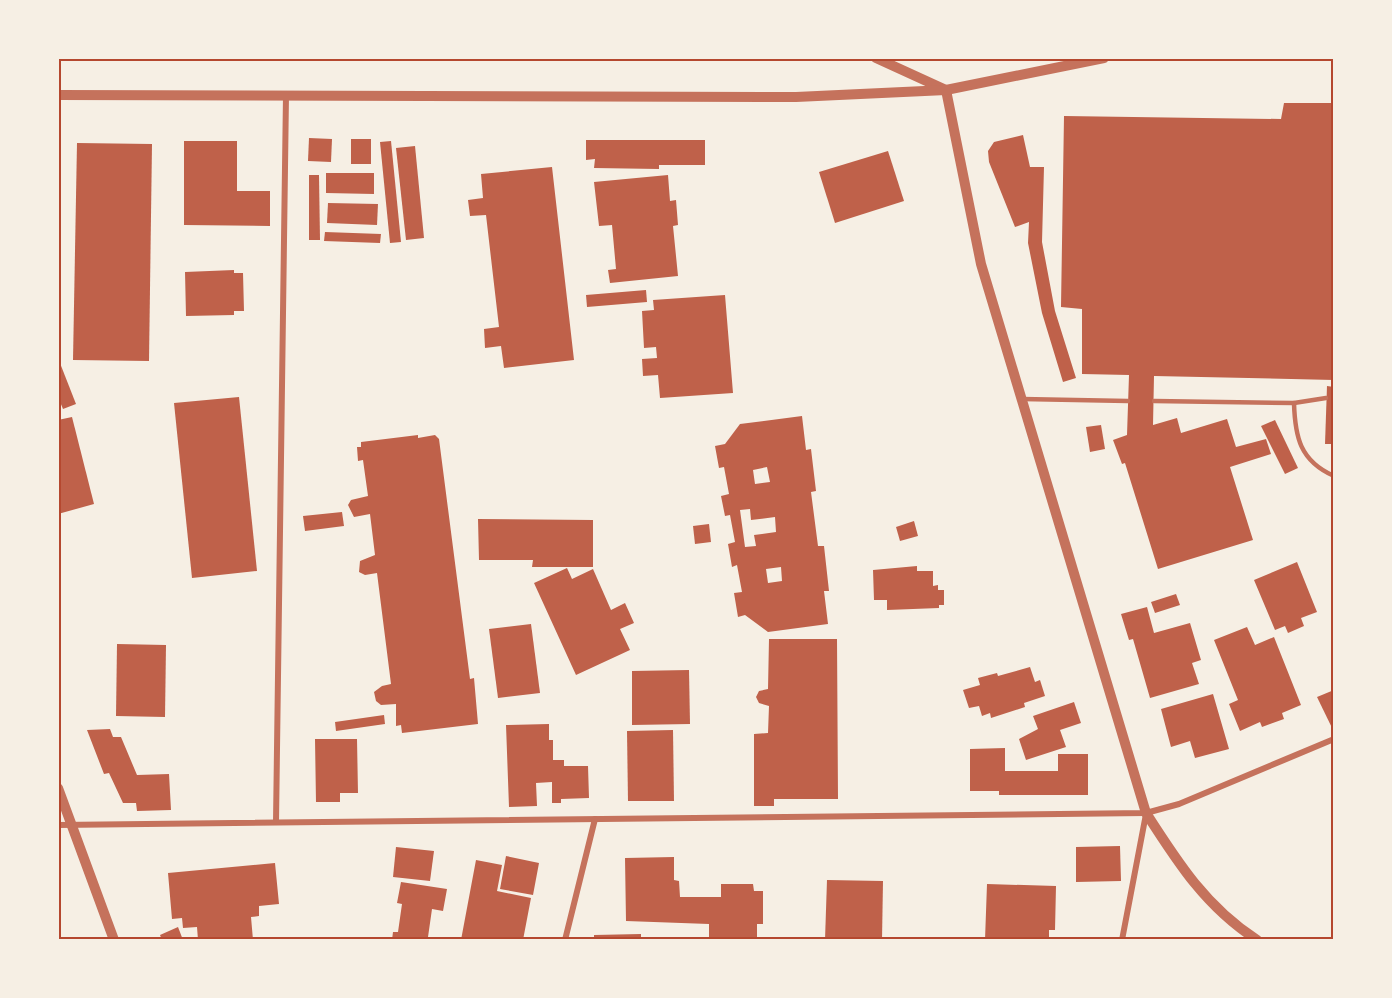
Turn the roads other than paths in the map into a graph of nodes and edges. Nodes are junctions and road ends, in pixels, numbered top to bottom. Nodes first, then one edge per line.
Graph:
1 (876, 58) edge
2 (1104, 58) edge
3 (946, 90) junction
4 (58, 94) edge
5 (286, 95) junction
6 (1326, 398) dead end
7 (1022, 399) junction
8 (1128, 401) dead end
9 (1154, 401) dead end
10 (1294, 403) junction
11 (1334, 476) edge
12 (1334, 739) edge
13 (58, 788) edge
14 (1146, 813) junction
15 (595, 819) junction
16 (276, 822) junction
17 (73, 824) junction
18 (58, 825) edge
19 (114, 939) edge
20 (565, 939) edge
21 (1122, 939) edge
22 (1257, 939) edge

1 - 3 street
2 - 3 street
3 - 5 street
3 - 7 street
4 - 5 street
5 - 16 street
6 - 10 lane
7 - 8 lane
7 - 14 street
9 - 10 lane
10 - 11 lane
12 - 14 street
13 - 17 street
14 - 15 street
14 - 21 street
14 - 22 street
15 - 16 street
15 - 20 street
16 - 17 street
17 - 18 street
17 - 19 street

